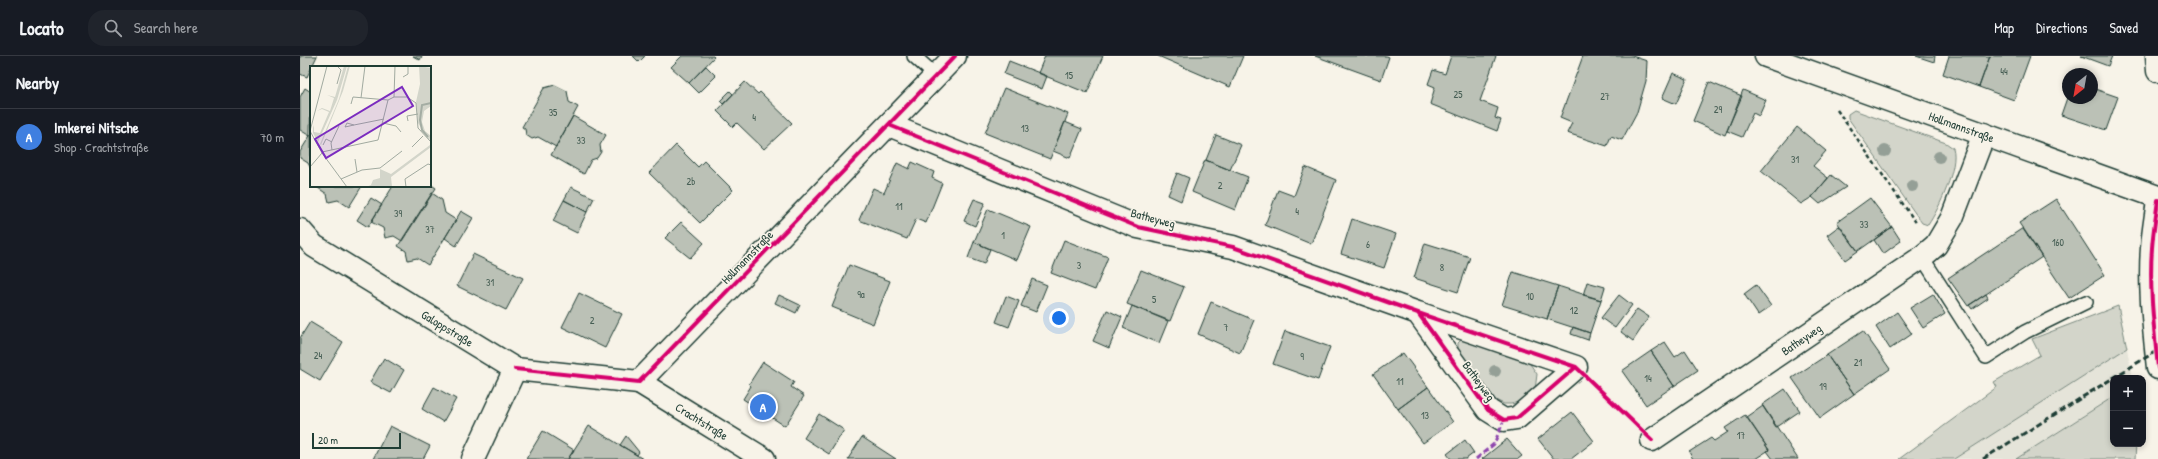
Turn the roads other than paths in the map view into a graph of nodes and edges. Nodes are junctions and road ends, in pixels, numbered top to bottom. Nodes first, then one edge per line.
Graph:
1 (914, 56) edge
2 (955, 56) edge
3 (1766, 56) edge
4 (2157, 56) edge
5 (2158, 71) edge
6 (936, 76) junction
7 (889, 125) junction
8 (1984, 134) junction
9 (2158, 198) edge
10 (300, 230) edge
11 (1929, 251) junction
12 (2086, 302) dead end
13 (1418, 313) junction
14 (2158, 368) edge
15 (516, 369) junction
16 (639, 382) junction
17 (1652, 440) dead end
18 (473, 459) edge
19 (764, 459) edge

1 - 6 lane
2 - 6 street, Hollmannstraße
3 - 8 street, Hollmannstraße
4 - 5 street
6 - 7 street, Hollmannstraße
7 - 13 street, Batheyweg
7 - 16 street, Hollmannstraße
8 - 9 street, Hollmannstraße
8 - 11 street, Batheyweg
9 - 14 street
10 - 15 street, Galoppstraße
11 - 12 lane
11 - 17 street, Batheyweg
13 - 13 street, Batheyweg
15 - 16 street
15 - 18 street
16 - 19 street, Crachtstraße

